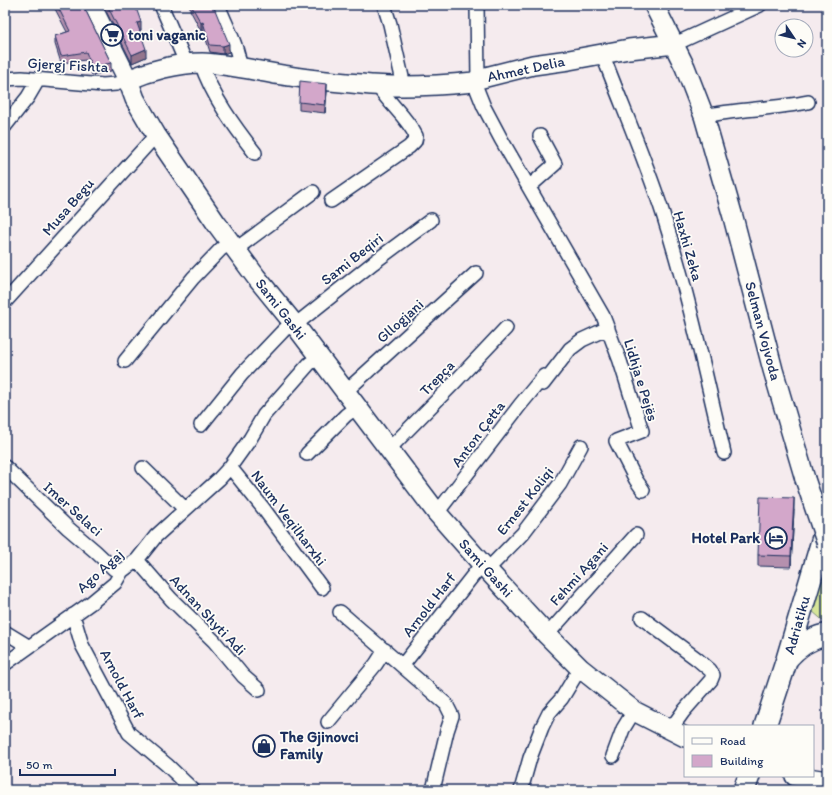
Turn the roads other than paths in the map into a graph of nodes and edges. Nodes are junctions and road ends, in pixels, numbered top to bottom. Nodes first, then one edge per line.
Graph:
1 (91, 5) edge
2 (161, 5) edge
3 (218, 5) edge
4 (384, 5) edge
5 (477, 5) edge
6 (654, 5) edge
7 (760, 5) edge
8 (674, 44) junction
9 (601, 54) junction
10 (194, 64) junction
11 (240, 68) junction
12 (5, 79) edge
13 (38, 80) junction
14 (128, 80) junction
15 (476, 81) junction
16 (378, 86) junction
17 (404, 86) junction
18 (808, 102) dead end
19 (704, 116) junction
20 (5, 126) edge
21 (156, 134) junction
22 (540, 136) dead end
23 (255, 153) dead end
24 (529, 187) junction
25 (313, 192) dead end
26 (331, 201) dead end
27 (431, 220) dead end
28 (233, 246) junction
29 (476, 273) dead end
30 (5, 302) edge
31 (295, 325) junction
32 (506, 328) dead end
33 (608, 328) junction
34 (319, 357) junction
35 (125, 361) dead end
36 (544, 380) joint
37 (351, 400) junction
38 (201, 425) dead end
39 (581, 446) dead end
40 (390, 449) junction
41 (724, 452) dead end
42 (307, 454) dead end
43 (230, 467) junction
44 (5, 468) edge
45 (143, 468) dead end
46 (643, 490) dead end
47 (185, 509) junction
48 (437, 513) junction
49 (827, 524) edge
50 (636, 535) dead end
51 (827, 544) edge
52 (137, 560) junction
53 (484, 567) junction
54 (122, 571) junction
55 (322, 588) dead end
56 (803, 606) junction
57 (340, 612) dead end
58 (73, 615) junction
59 (642, 618) dead end
60 (5, 632) edge
61 (547, 635) junction
62 (826, 636) edge
63 (28, 646) junction
64 (385, 650) junction
65 (787, 659) junction
66 (5, 664) edge
67 (402, 666) junction
68 (580, 668) junction
69 (259, 690) dead end
70 (634, 711) junction
71 (328, 722) dead end
72 (765, 725) edge
73 (678, 734) edge
74 (613, 756) dead end
75 (748, 777) edge
76 (801, 777) edge
77 (827, 781) edge
78 (193, 790) edge
79 (433, 790) edge
80 (521, 790) edge
81 (744, 790) edge

1 - 14 street, Sami Gashi
2 - 10 street
3 - 11 street
4 - 17 street
5 - 15 street
6 - 8 street, Selman Vojvoda
7 - 8 street
8 - 9 street, Ahmet Delia
8 - 19 street, Selman Vojvoda
9 - 15 street, Ahmet Delia
9 - 41 street, Haxhi Zeka
10 - 11 street, Ahmet Delia
10 - 14 street, Ahmet Delia
10 - 23 street
11 - 16 street, Ahmet Delia
12 - 13 street, Gjergj Fishta
13 - 14 street, Gjergj Fishta
13 - 20 street
14 - 21 street, Sami Gashi
15 - 17 street, Ahmet Delia
15 - 24 street, Lidhja e Pejës
16 - 17 street, Ahmet Delia
16 - 26 street
18 - 19 street
19 - 51 street, Selman Vojvoda, bridge
21 - 28 street, Sami Gashi
21 - 30 street, Musa Begu
22 - 24 street
24 - 33 street, Lidhja e Pejës
25 - 28 street
27 - 31 street, Sami Beqiri
28 - 31 street, Sami Gashi
28 - 35 street
29 - 37 street, Gllogjani
31 - 34 street, Sami Gashi
31 - 38 street, Sami Beqiri
32 - 40 street, Trepça
33 - 36 street, Lidhja e Pejës
33 - 46 street, Lidhja e Pejës
34 - 37 street, Sami Gashi
34 - 43 street, Ago Agaj
36 - 48 street, Anton Çetta
37 - 40 street, Sami Gashi
37 - 42 street
39 - 53 street, Ernest Koliqi
40 - 48 street, Sami Gashi
43 - 47 street, Ago Agaj
43 - 55 street, Naum Veqilharxhi
44 - 54 street, Imer Selaci
45 - 47 street
47 - 52 street, Ago Agaj
48 - 53 street, Sami Gashi
49 - 56 main road, Adriatiku
50 - 61 street, Fehmi Agani
52 - 54 street, Ago Agaj
52 - 69 street, Adnan Shyti Adi
53 - 61 street, Sami Gashi
53 - 67 street, Arnold Harf
54 - 58 street, Ago Agaj
56 - 62 main road
56 - 65 main road, Adriatiku
57 - 64 street
58 - 63 street, Ago Agaj
58 - 78 street, Arnold Harf
59 - 73 street
60 - 63 street
61 - 68 street, Sami Gashi
62 - 65 main road
63 - 66 street, Ago Agaj
64 - 67 street
64 - 71 street
65 - 72 main road, Adriatiku
67 - 79 street
68 - 70 street, Sami Gashi
68 - 80 street
70 - 73 street, Sami Gashi
70 - 74 street
75 - 81 main road
76 - 77 street

